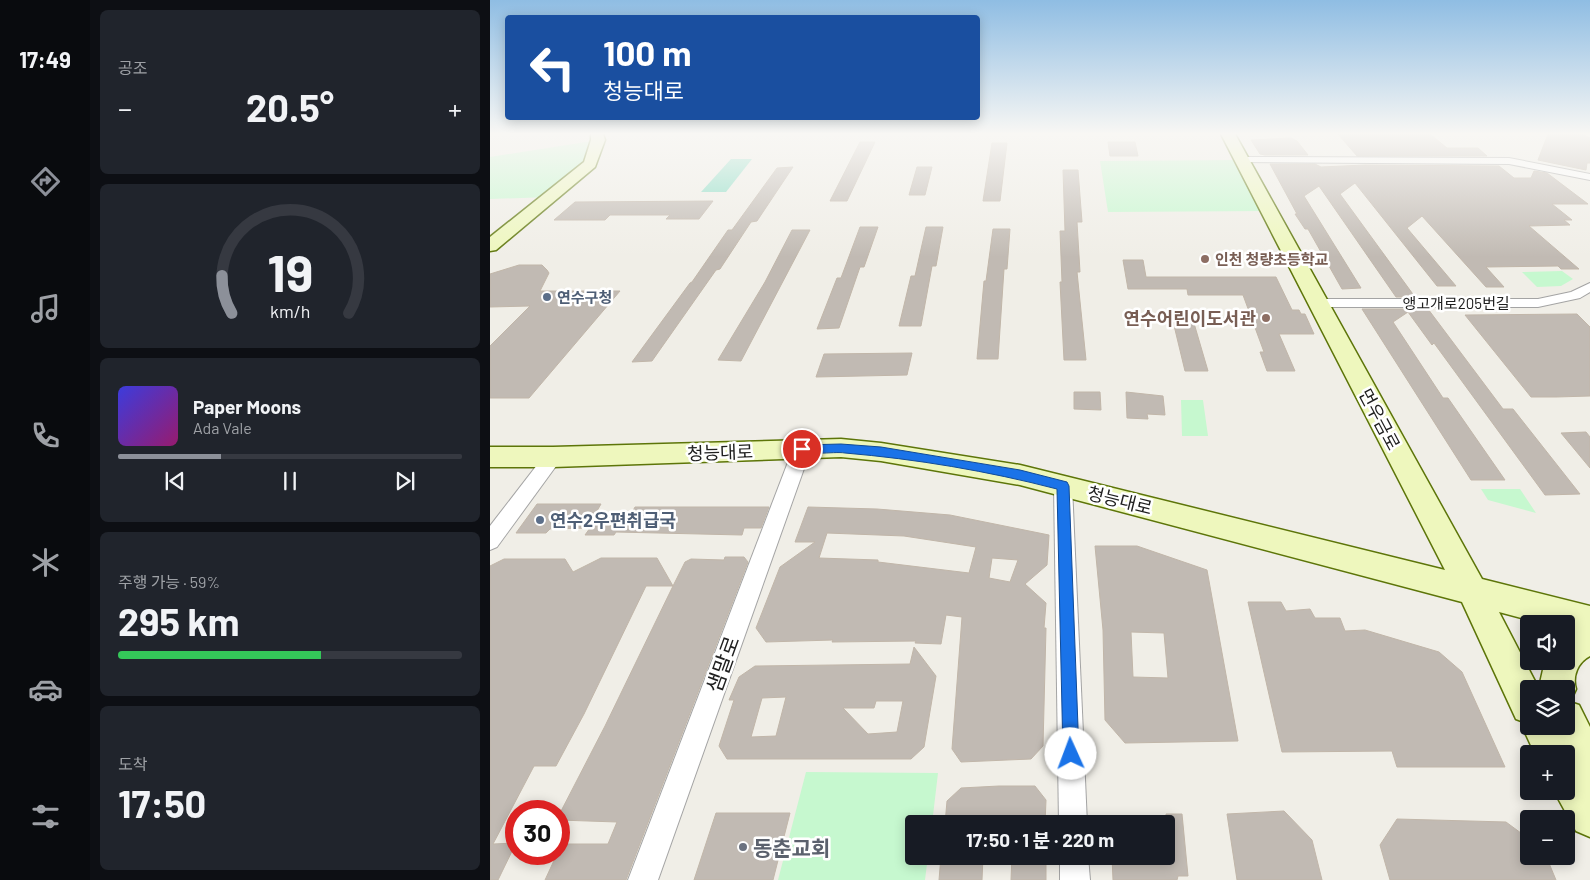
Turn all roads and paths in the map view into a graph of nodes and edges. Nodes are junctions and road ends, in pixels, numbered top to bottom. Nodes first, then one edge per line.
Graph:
1 (577, 175) edge
2 (1249, 175) edge
3 (490, 246) edge
4 (1590, 287) edge
5 (1318, 304) junction
6 (802, 449) junction
7 (490, 457) edge
8 (553, 457) junction
9 (1063, 486) junction
10 (490, 541) edge
11 (1472, 591) junction
12 (1590, 621) edge
13 (1590, 640) edge
14 (1575, 646) edge
15 (1520, 688) edge
16 (1574, 735) edge
17 (1590, 766) edge
18 (1575, 791) edge
19 (1073, 815) edge
20 (1590, 817) edge
21 (1074, 865) edge
22 (643, 880) edge
23 (1075, 880) edge

1 - 3 main road
2 - 5 main road, 먼우금로
4 - 5 street, 앵고개로205번길
5 - 11 main road, 먼우금로
6 - 8 main road, 청능대로
6 - 9 main road, 청능대로
6 - 22 street, 샘말로
7 - 8 main road, 청능대로
8 - 10 street
9 - 11 main road, 청능대로
9 - 19 street
11 - 12 main road, 청능대로
11 - 15 main road, 먼우금로
13 - 14 main road
16 - 17 main road
18 - 20 main road
21 - 23 street

